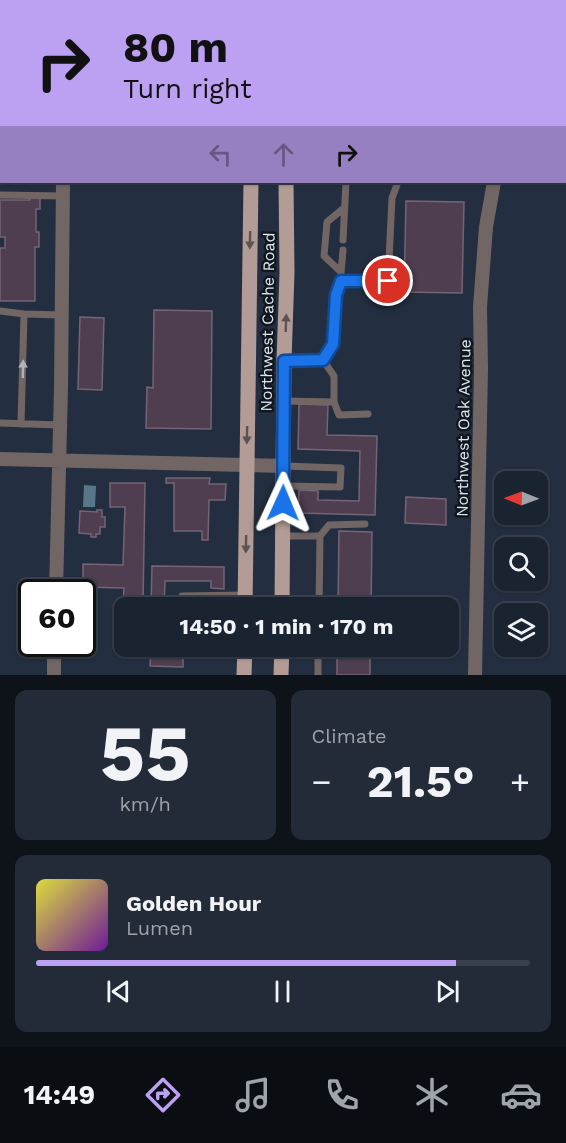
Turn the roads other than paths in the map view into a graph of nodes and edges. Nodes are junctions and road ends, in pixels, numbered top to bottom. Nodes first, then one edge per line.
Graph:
1 (251, 183) edge
2 (286, 183) edge
3 (346, 183) edge
4 (398, 183) edge
5 (494, 183) edge
6 (63, 189) edge
7 (0, 195) edge
8 (344, 208) junction
9 (343, 240) dead end
10 (343, 250) dead end
11 (341, 272) junction
12 (341, 281) junction
13 (0, 311) edge
14 (24, 314) junction
15 (62, 315) junction
16 (323, 360) junction
17 (284, 361) junction
18 (284, 401) junction
19 (334, 402) junction
20 (368, 414) dead end
21 (0, 423) edge
22 (21, 424) junction
23 (60, 425) junction
24 (0, 459) edge
25 (59, 461) junction
26 (247, 465) junction
27 (284, 466) junction
28 (283, 486) junction
29 (365, 524) dead end
30 (283, 536) junction
31 (320, 536) junction
32 (56, 579) edge
33 (245, 597) edge
34 (282, 597) edge
35 (319, 597) edge
36 (54, 657) edge
37 (245, 657) edge
38 (282, 657) edge
39 (318, 657) edge
40 (54, 675) edge
41 (244, 675) edge
42 (281, 675) edge
43 (318, 675) edge
44 (475, 675) edge

1 -> 26 main road, Northwest Cache Road
17 -> 2 main road, Northwest Cache Road
3 - 8 lane
4 - 12 lane
5 - 44 street, Northwest Oak Avenue
6 - 7 lane
6 - 15 street
8 - 9 lane
8 - 11 lane
10 - 11 lane
11 - 12 lane
12 - 16 lane
13 - 14 lane
14 - 15 lane
22 -> 14 lane
15 - 23 street
16 - 17 lane
16 - 19 lane
17 - 18 main road, Northwest Cache Road
18 - 19 lane
18 - 27 main road, Northwest Cache Road
19 - 20 lane
21 - 22 lane
22 - 23 lane
23 - 25 street
24 - 25 street
25 - 26 street
25 - 32 street
26 - 27 street
26 -> 33 main road, Northwest Cache Road
27 - 28 main road, Northwest Cache Road
27 - 28 lane
28 - 30 main road, Northwest Cache Road
29 - 31 lane
30 - 31 lane
30 - 34 main road, Northwest Cache Road
31 - 35 lane
36 - 40 street
37 - 41 main road
38 - 42 main road
39 - 43 lane

